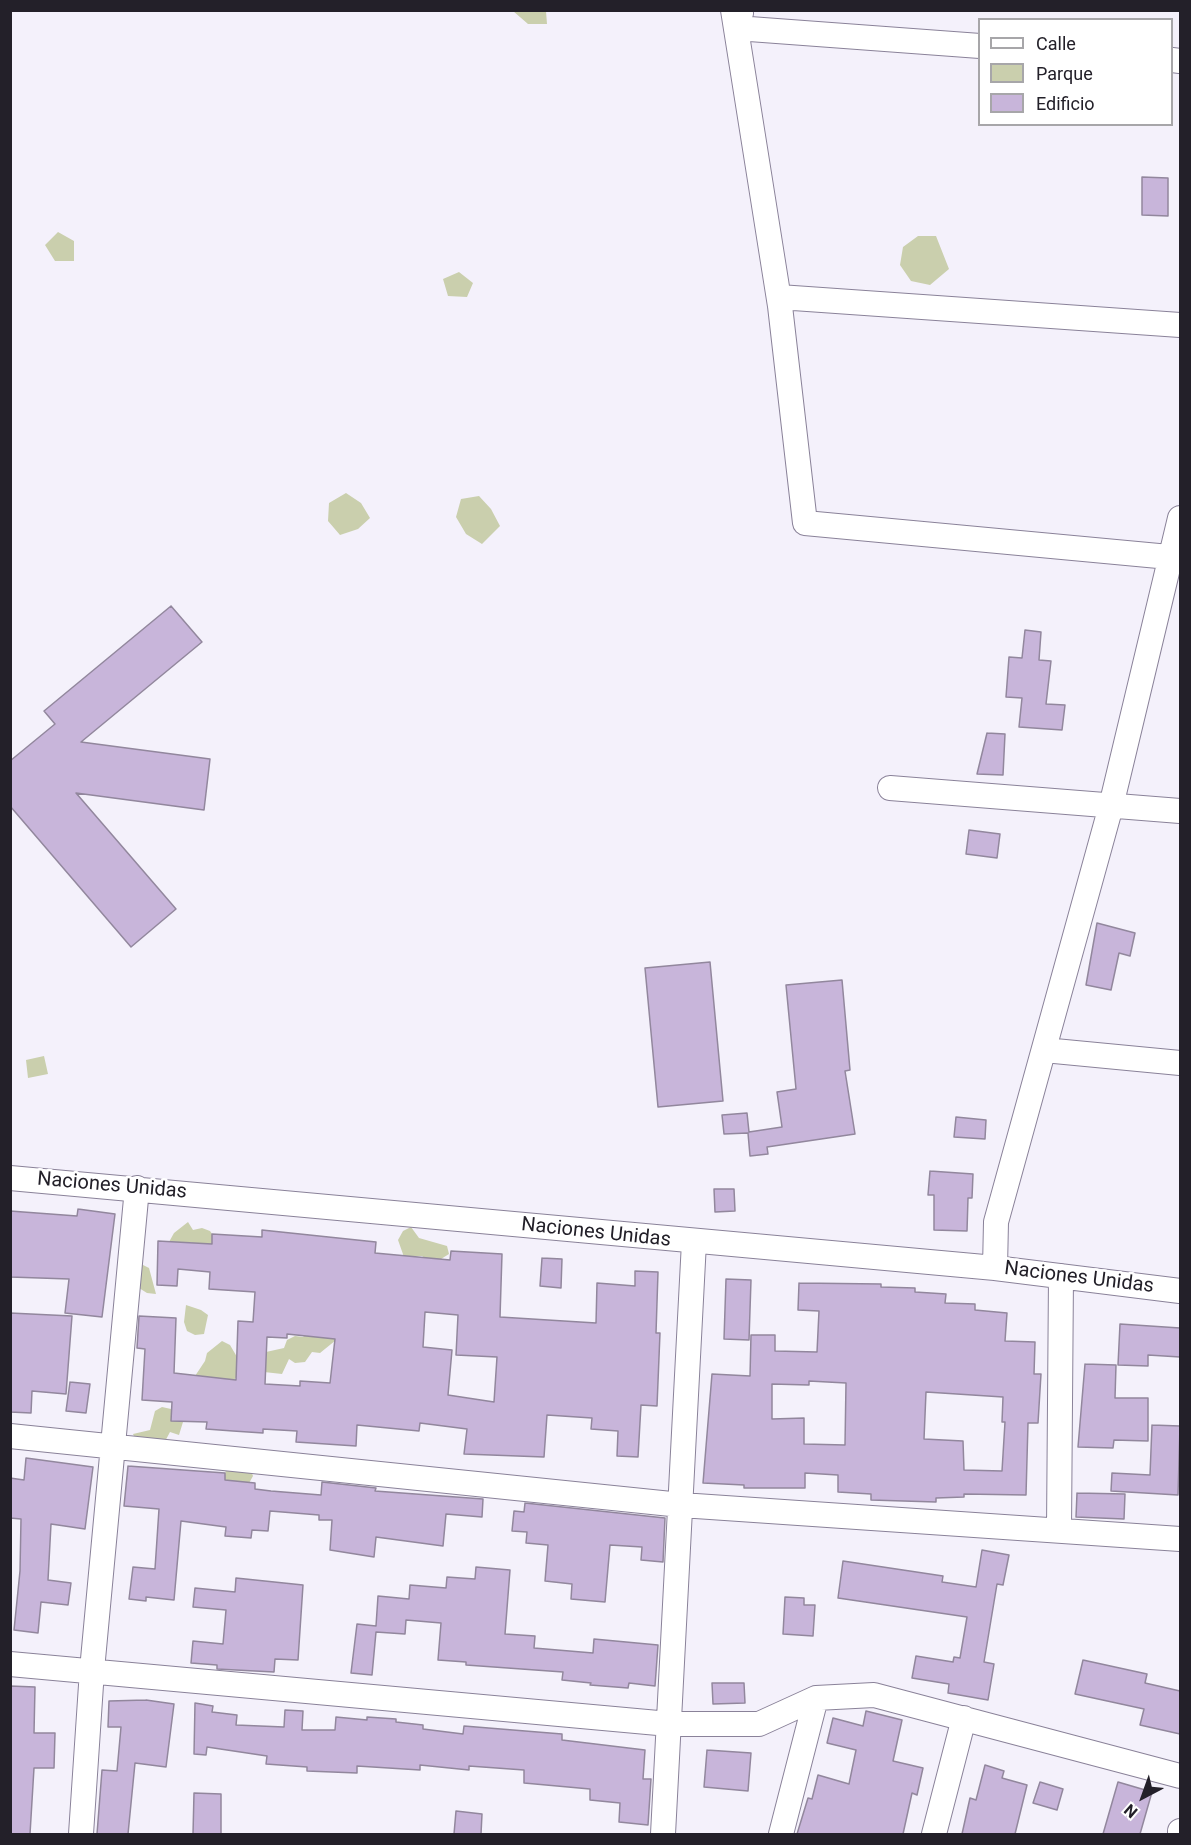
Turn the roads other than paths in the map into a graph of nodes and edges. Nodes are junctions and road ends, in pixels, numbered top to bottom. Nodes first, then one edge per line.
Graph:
1 (737, 16) edge
2 (978, 46) edge
3 (779, 297) junction
4 (1180, 325) edge
5 (1180, 518) edge
6 (1176, 557) edge
7 (890, 789) dead end
8 (1111, 806) junction
9 (1180, 812) edge
10 (1044, 1050) junction
11 (1180, 1064) edge
12 (10, 1178) edge
13 (137, 1188) junction
14 (694, 1242) junction
15 (995, 1268) junction
16 (1061, 1276) junction
17 (1180, 1290) edge
18 (10, 1436) edge
19 (112, 1446) junction
20 (681, 1505) junction
21 (1059, 1529) junction
22 (1180, 1539) edge
23 (10, 1664) edge
24 (92, 1670) junction
25 (816, 1698) junction
26 (964, 1718) junction
27 (669, 1724) junction
28 (1180, 1776) edge
29 (81, 1834) edge
30 (663, 1834) edge
31 (781, 1834) edge
32 (934, 1834) edge

1 - 2 street
1 - 3 street
3 - 4 street
3 - 6 street
5 - 6 street
6 - 8 street
7 - 8 street
8 - 9 street
8 - 10 street
10 - 11 street
10 - 15 street
12 - 13 street, Naciones Unidas
13 - 14 street, Naciones Unidas
13 - 19 street
14 - 15 street, Naciones Unidas
14 - 20 street
15 - 16 street, Naciones Unidas
16 - 17 street, Naciones Unidas
16 - 21 street
18 - 19 street
19 - 20 street
19 - 24 street
20 - 21 street
20 - 27 street
21 - 22 street
23 - 24 street
24 - 27 street
24 - 29 street
25 - 26 street
25 - 27 street
25 - 31 street
26 - 28 street
26 - 32 street
27 - 30 street

